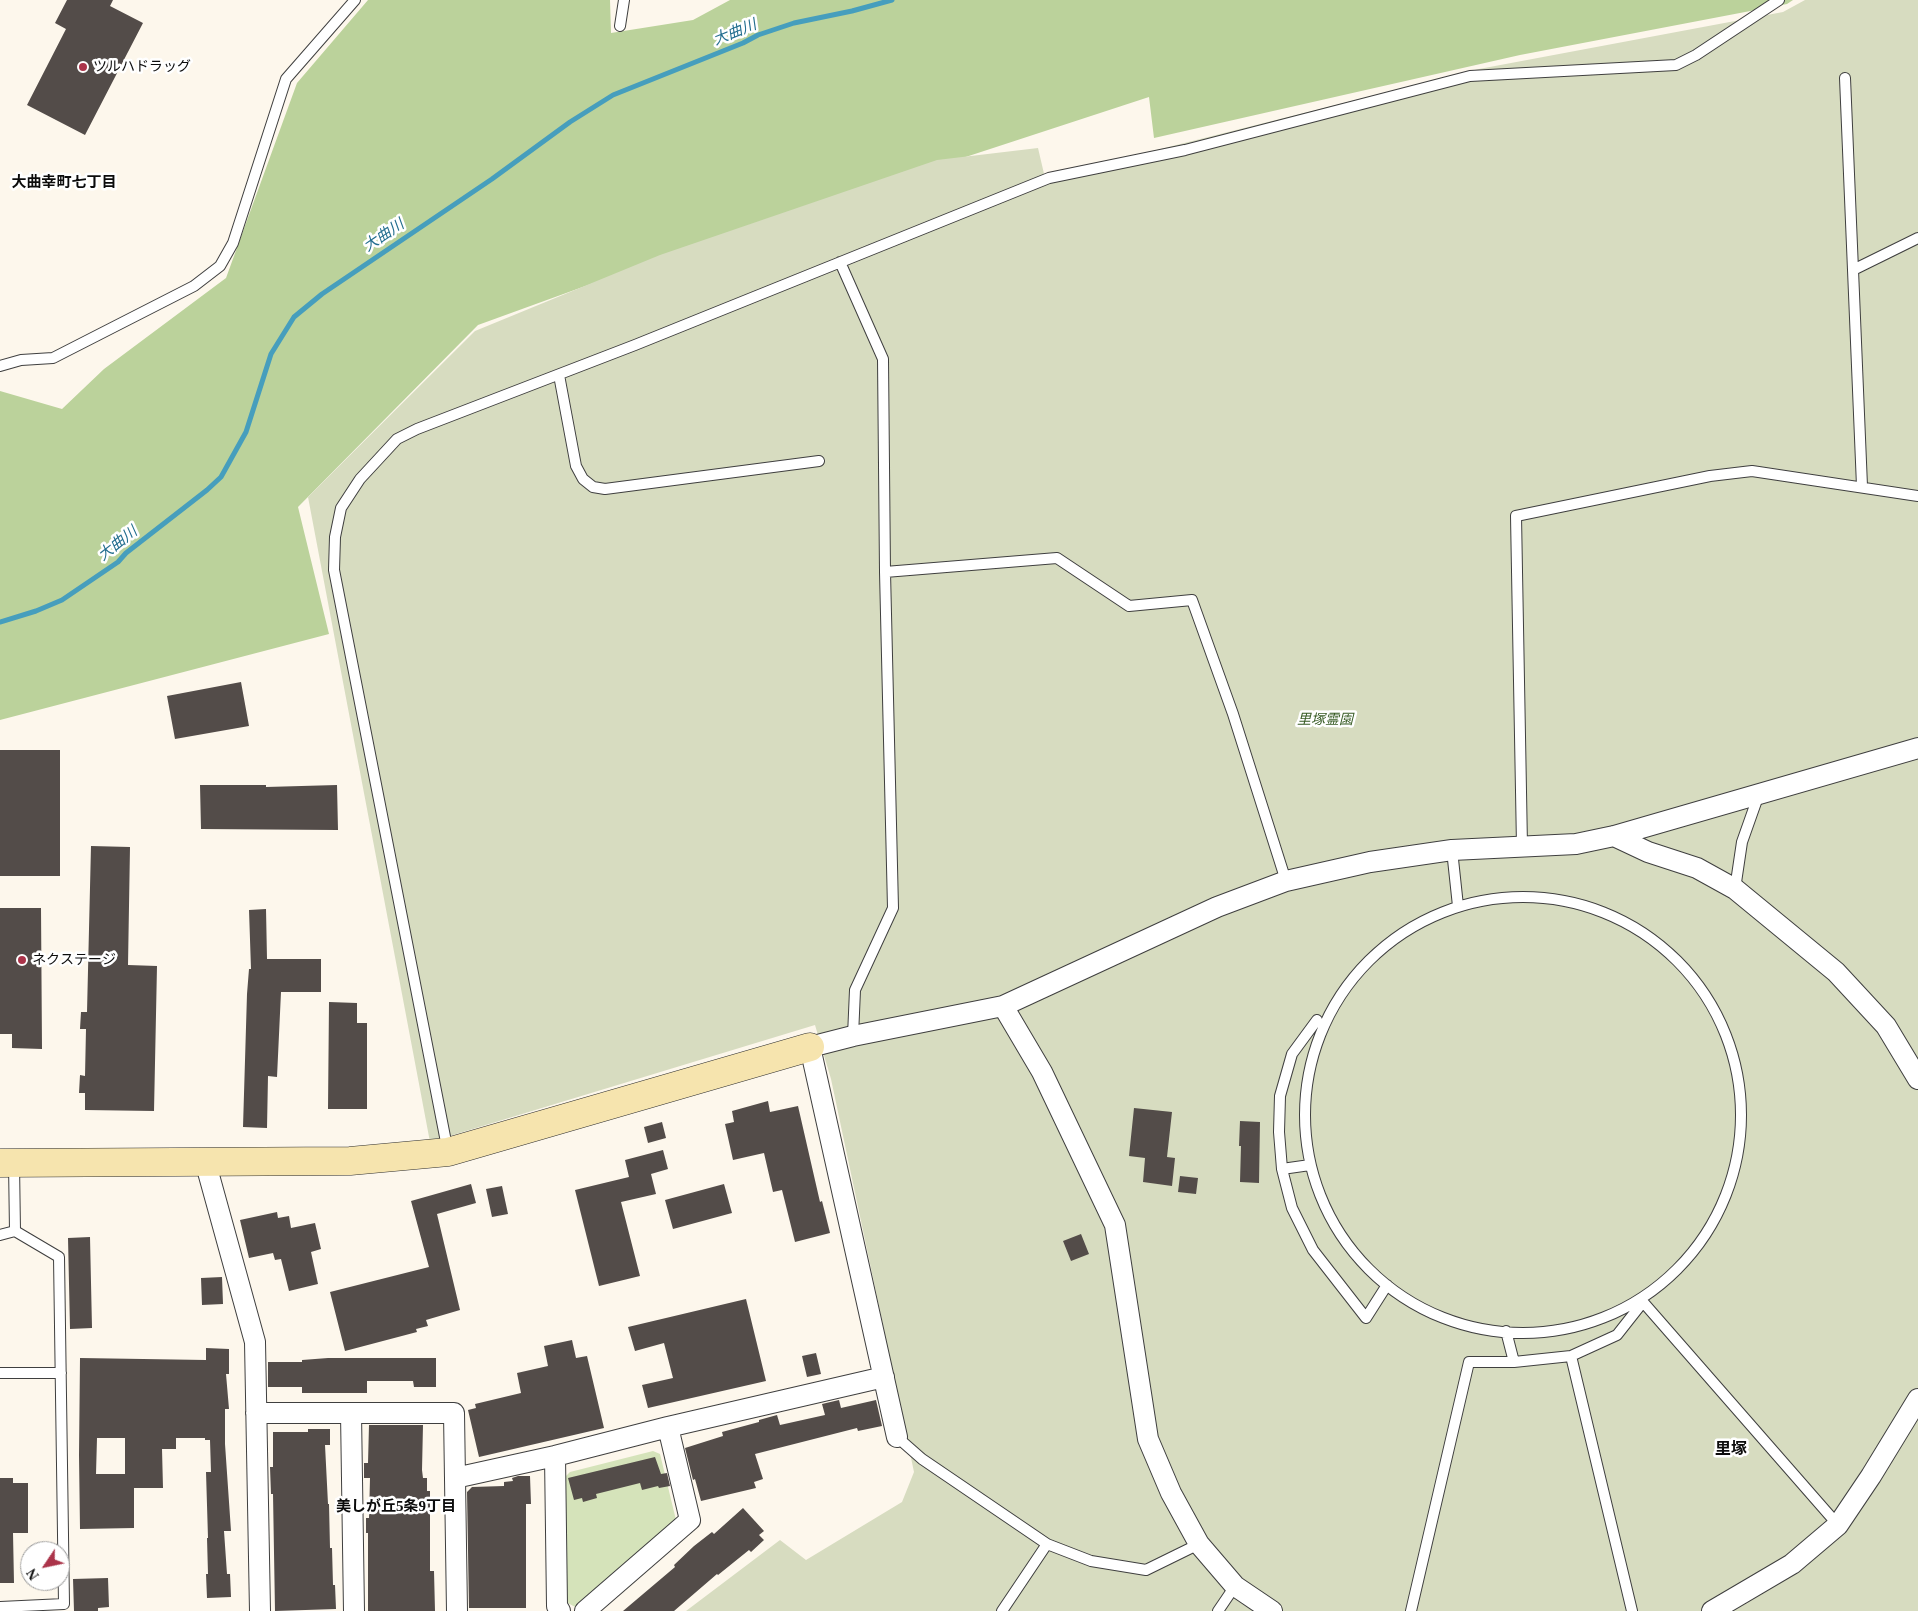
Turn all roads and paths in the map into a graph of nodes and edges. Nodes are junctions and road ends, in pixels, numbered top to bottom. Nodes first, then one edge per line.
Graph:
1 (355, 0) edge
2 (624, 0) edge
3 (1779, 0) edge
4 (620, 26) dead end
5 (1845, 78) dead end
6 (1918, 238) edge
7 (840, 262) junction
8 (1853, 270) junction
9 (0, 366) edge
10 (559, 375) junction
11 (819, 461) dead end
12 (1862, 486) junction
13 (1918, 496) edge
14 (885, 572) junction
15 (1918, 748) edge
16 (1759, 794) junction
17 (1614, 836) junction
18 (1522, 846) junction
19 (1452, 850) junction
20 (1286, 881) junction
21 (1735, 889) junction
22 (1458, 906) junction
23 (1002, 1006) junction
24 (1319, 1018) junction
25 (853, 1036) junction
26 (810, 1047) junction
27 (1918, 1079) edge
28 (448, 1152) junction
29 (205, 1161) junction
30 (7, 1163) edge
31 (1310, 1165) junction
32 (1282, 1169) junction
33 (15, 1231) junction
34 (0, 1235) edge
35 (1387, 1285) junction
36 (1643, 1302) junction
37 (1506, 1331) junction
38 (1571, 1356) junction
39 (1514, 1362) junction
40 (0, 1373) edge
41 (61, 1374) junction
42 (884, 1377) junction
43 (1918, 1399) edge
44 (256, 1413) junction
45 (351, 1413) junction
46 (668, 1427) junction
47 (897, 1437) joint
48 (555, 1456) junction
49 (455, 1478) junction
50 (1838, 1525) junction
51 (1046, 1544) junction
52 (1199, 1544) junction
53 (1235, 1586) junction
54 (0, 1608) edge
55 (260, 1611) edge
56 (354, 1611) edge
57 (457, 1611) edge
58 (560, 1611) edge
59 (585, 1611) edge
60 (1002, 1611) edge
61 (1218, 1611) edge
62 (1272, 1611) edge
63 (1411, 1611) edge
64 (1632, 1611) edge
65 (1713, 1611) edge

1 - 9 lane
2 - 4 lane
3 - 7 lane
5 - 8 lane
6 - 8 lane
7 - 10 lane
7 - 14 lane
8 - 12 lane
10 - 11 lane
10 - 28 lane
12 - 13 lane
12 - 18 lane
14 - 20 lane
14 - 25 lane
15 - 16 street
16 - 17 street
16 - 21 lane
17 - 18 street
17 - 21 street
18 - 19 street
19 - 20 street
19 - 22 lane
20 - 23 street
21 - 27 street
22 - 24 lane
22 - 36 lane
23 - 25 street
23 - 52 street
24 - 31 lane
24 - 32 lane
25 - 26 street
26 - 28 street
26 - 42 street
28 - 29 street
29 - 30 street
29 - 44 street
30 - 33 lane
31 - 32 lane
31 - 35 lane
32 - 35 lane
33 - 34 lane
33 - 41 lane
35 - 37 lane
36 - 37 lane
36 - 38 lane
36 - 50 lane
37 - 39 lane
38 - 39 lane
38 - 64 lane
39 - 63 lane
40 - 41 lane
41 - 54 lane
42 - 46 street
42 - 47 street
43 - 50 street
44 - 45 street
44 - 55 street
45 - 49 street
45 - 56 street
46 - 48 street
46 - 59 street
47 - 51 lane
48 - 49 street
48 - 58 street
49 - 57 street
50 - 65 street
51 - 52 lane
51 - 60 lane
52 - 53 street
53 - 61 lane
53 - 62 street

